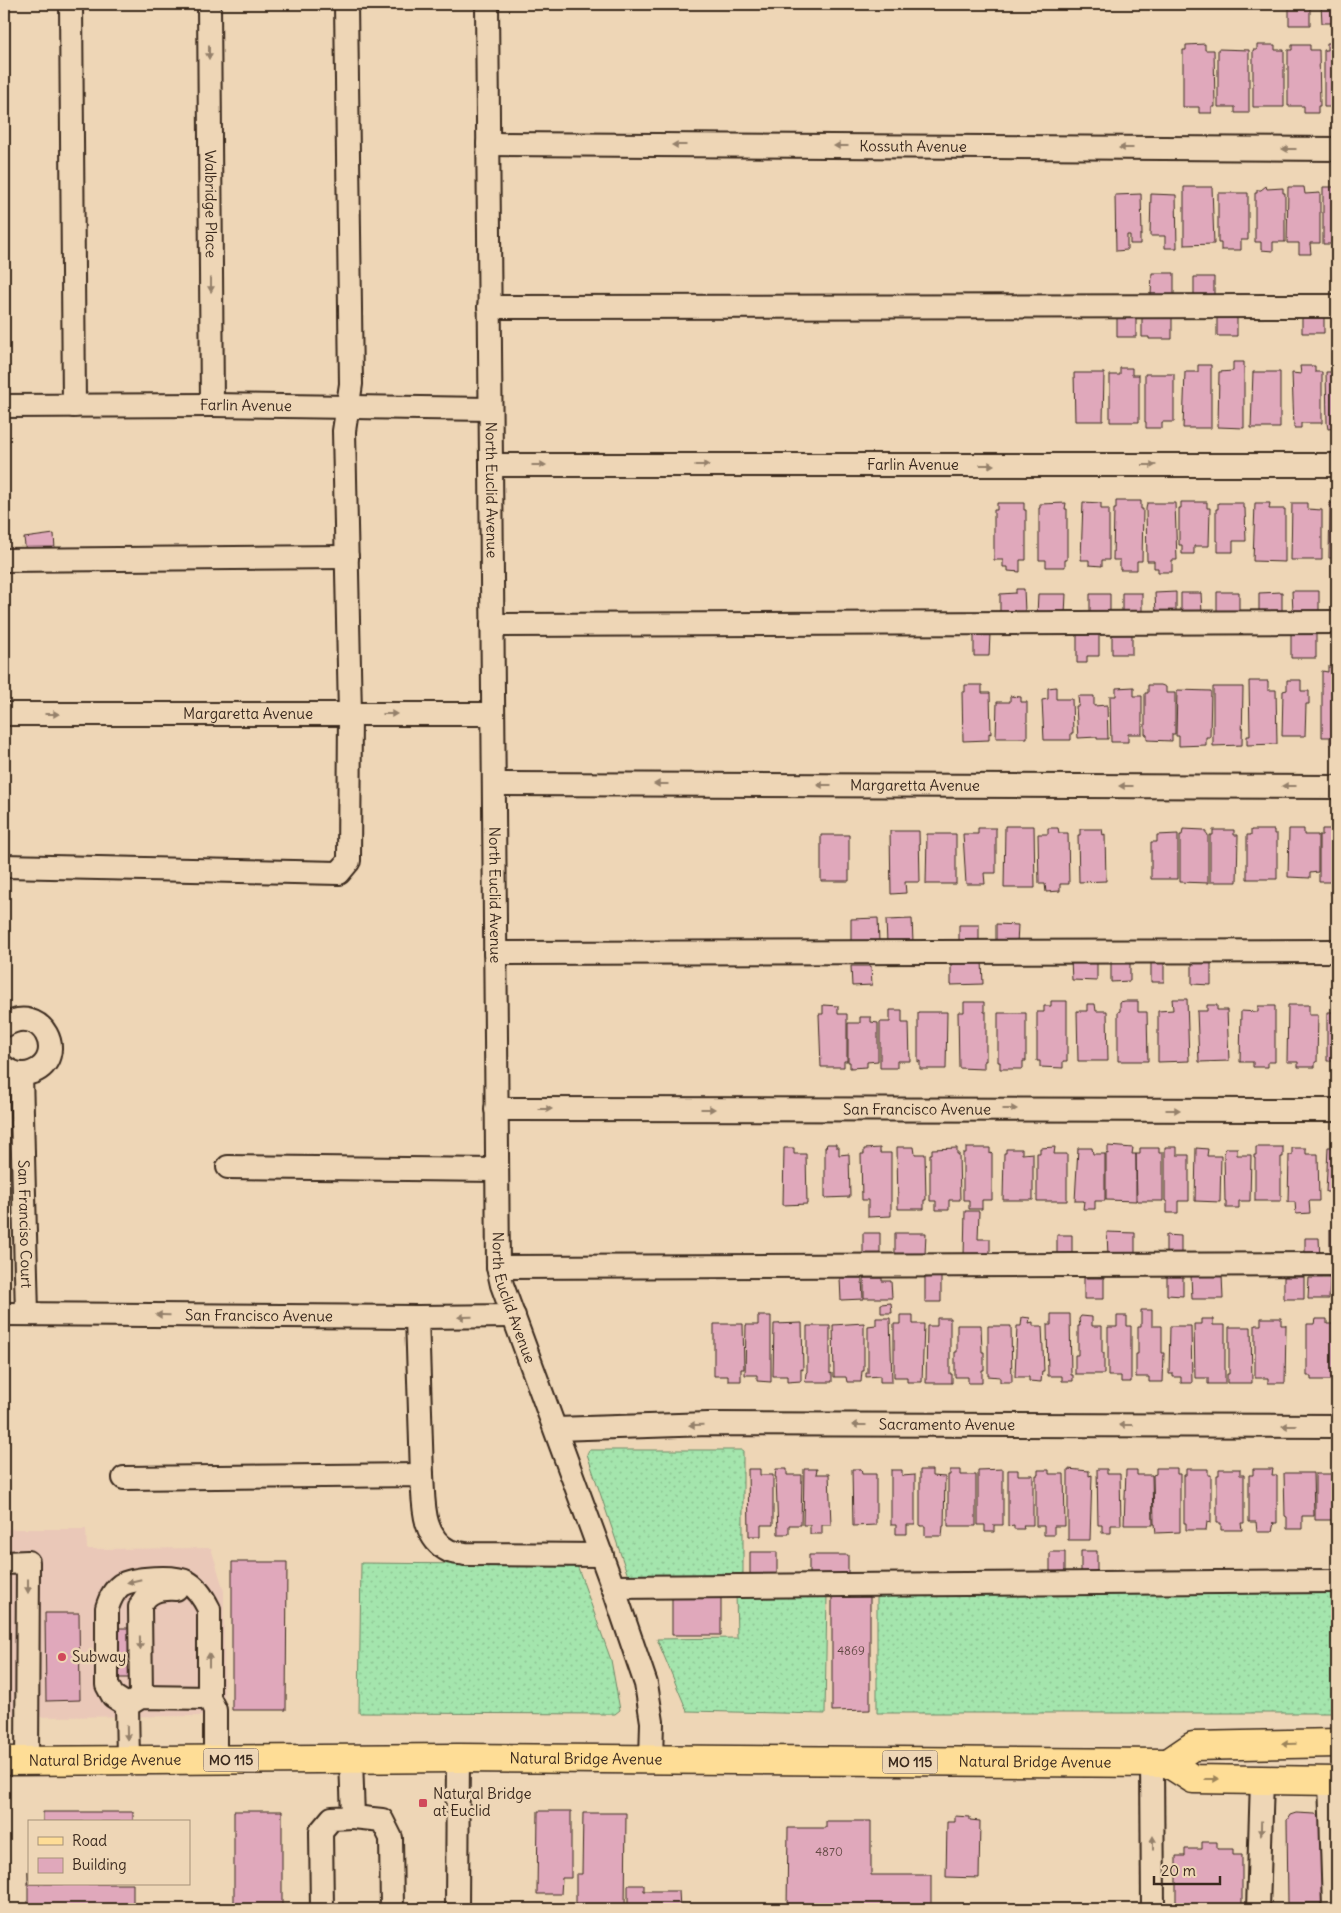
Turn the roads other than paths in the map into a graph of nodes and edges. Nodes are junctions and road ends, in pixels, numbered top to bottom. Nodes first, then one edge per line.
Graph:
1 (71, 4) edge
2 (209, 4) edge
3 (346, 4) edge
4 (487, 4) edge
5 (488, 144) junction
6 (1337, 149) edge
7 (489, 306) junction
8 (1337, 306) edge
9 (212, 405) junction
10 (4, 406) edge
11 (74, 406) junction
12 (348, 407) junction
13 (490, 410) junction
14 (491, 464) junction
15 (1337, 465) edge
16 (346, 557) junction
17 (4, 560) edge
18 (1337, 622) edge
19 (492, 625) junction
20 (4, 714) edge
21 (350, 714) junction
22 (493, 714) junction
23 (494, 784) junction
24 (1337, 787) edge
25 (4, 866) edge
26 (1337, 951) edge
27 (495, 954) junction
28 (4, 1026) edge
29 (12, 1071) edge
30 (496, 1109) junction
31 (1337, 1110) edge
32 (228, 1167) dead end
33 (497, 1170) junction
34 (1337, 1264) edge
35 (498, 1267) junction
36 (4, 1314) edge
37 (27, 1314) junction
38 (514, 1316) junction
39 (417, 1318) junction
40 (1337, 1426) edge
41 (556, 1429) junction
42 (422, 1475) junction
43 (124, 1478) dead end
44 (602, 1555) junction
45 (4, 1563) edge
46 (1337, 1581) edge
47 (613, 1587) junction
48 (197, 1590) junction
49 (209, 1698) junction
50 (134, 1701) junction
51 (1337, 1743) edge
52 (458, 1758) junction
53 (351, 1759) junction
54 (128, 1760) junction
55 (215, 1760) junction
56 (16, 1761) edge
57 (651, 1761) junction
58 (1160, 1763) junction
59 (1262, 1780) junction
60 (1334, 1781) edge
61 (353, 1817) junction
62 (322, 1909) edge
63 (392, 1909) edge
64 (457, 1909) edge
65 (1153, 1909) edge
66 (1258, 1909) edge
67 (1332, 1909) edge

1 - 11 street
2 -> 9 street, Walbridge Place
3 - 12 street
4 - 5 street, North Euclid Avenue
6 -> 5 street, Kossuth Avenue
5 - 7 street, North Euclid Avenue
7 - 8 street
7 - 13 street, North Euclid Avenue
9 - 11 street, Farlin Avenue
9 - 12 street, Farlin Avenue
10 - 11 street, Farlin Avenue
12 - 13 street, Farlin Avenue
12 - 16 street
13 - 14 street, North Euclid Avenue
14 -> 15 street, Farlin Avenue
14 - 19 street, North Euclid Avenue
16 - 17 street
16 - 21 street
18 - 19 street
19 - 22 street, North Euclid Avenue
20 -> 21 street, Margaretta Avenue
21 -> 22 street, Margaretta Avenue
21 - 25 street
22 - 23 street, North Euclid Avenue
24 -> 23 street, Margaretta Avenue
23 - 27 street, North Euclid Avenue
26 - 27 street
27 - 30 street, North Euclid Avenue
28 - 29 street, San Franciso Court
29 - 37 street, San Franciso Court
30 -> 31 street, San Francisco Avenue
30 - 33 street, North Euclid Avenue
32 - 33 street
33 - 35 street, North Euclid Avenue
34 - 35 street
35 - 38 street, North Euclid Avenue
36 - 37 street, San Francisco Avenue
39 -> 37 street, San Francisco Avenue
38 -> 39 street, San Francisco Avenue
38 - 41 street, North Euclid Avenue
39 - 42 street
40 -> 41 street, Sacramento Avenue
41 - 44 street, North Euclid Avenue
42 - 43 street
42 - 44 street
44 - 47 street, North Euclid Avenue
45 -> 56 street
46 - 47 street
47 - 57 street, North Euclid Avenue
49 -> 48 street
48 -> 50 street
48 -> 50 street
49 - 50 street
49 - 55 street
50 -> 54 street
51 -> 58 main road
52 - 53 main road, Natural Bridge Avenue / MO 115
52 - 57 main road, Natural Bridge Avenue / MO 115
52 - 64 street
53 - 55 main road, Natural Bridge Avenue / MO 115
53 - 61 street
54 - 55 main road, Natural Bridge Avenue / MO 115
54 - 56 main road, Natural Bridge Avenue / MO 115
57 - 58 main road, Natural Bridge Avenue / MO 115
58 -> 59 main road
65 -> 58 street
59 - 60 main road
59 -> 66 street
60 - 67 street
61 - 62 street
61 - 63 street

